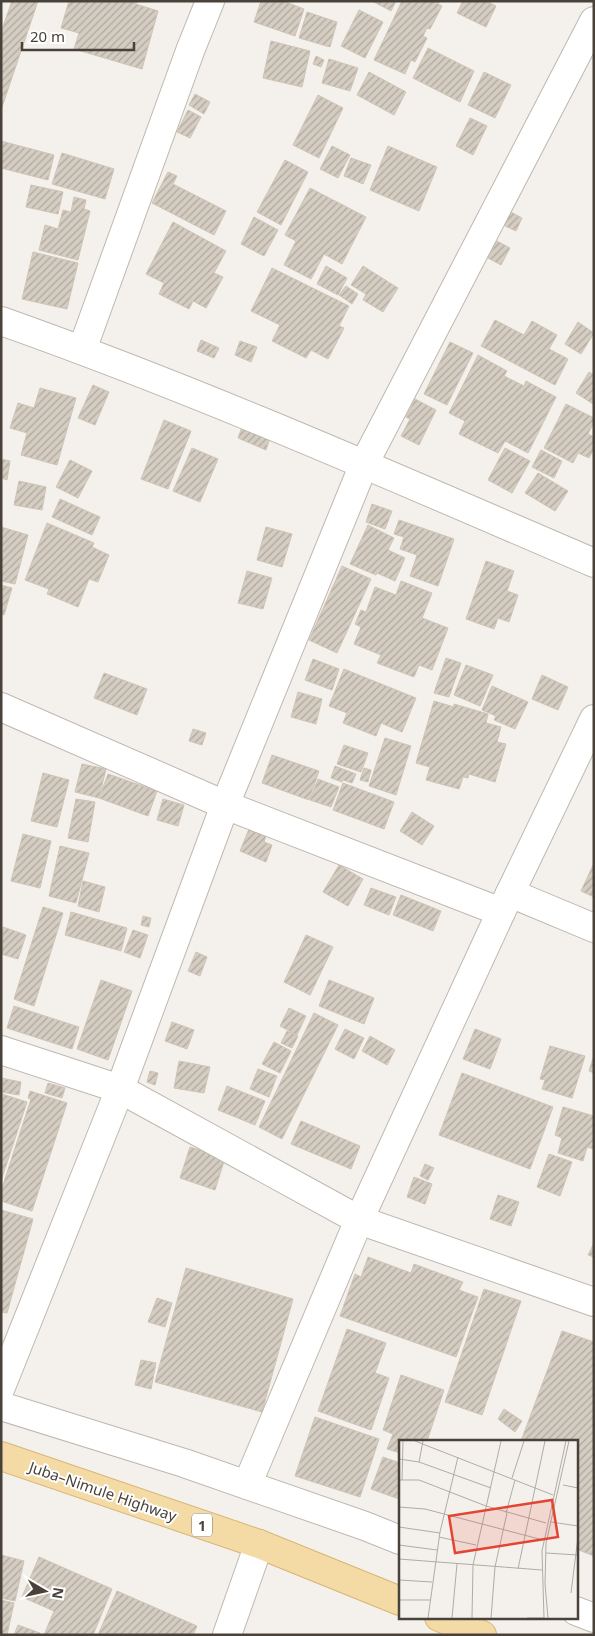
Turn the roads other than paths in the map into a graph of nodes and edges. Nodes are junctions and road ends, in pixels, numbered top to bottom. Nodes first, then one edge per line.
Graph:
1 (210, 1) edge
2 (594, 21) edge
3 (1, 321) edge
4 (82, 350) junction
5 (364, 464) junction
6 (594, 563) edge
7 (1, 706) edge
8 (594, 719) edge
9 (225, 805) junction
10 (506, 902) junction
11 (594, 928) edge
12 (1, 1050) edge
13 (120, 1089) junction
14 (359, 1220) junction
15 (594, 1302) edge
16 (1, 1386) edge
17 (1, 1406) edge
18 (1, 1456) edge
19 (247, 1485) junction
20 (399, 1540) edge
21 (259, 1544) junction
22 (399, 1601) edge
23 (578, 1612) edge
24 (441, 1618) edge
25 (594, 1618) edge
26 (226, 1635) edge
27 (482, 1635) edge

1 - 4 street
2 - 5 street
3 - 4 street
4 - 5 street
5 - 6 street
5 - 9 street
7 - 9 street
8 - 10 street
9 - 10 street
9 - 13 street
10 - 11 street
10 - 14 street
12 - 13 street
13 - 14 street
13 - 16 street
14 - 15 street
14 - 19 street
17 - 19 street
18 - 21 main road, Juba–Nimule Highway / 1
19 - 20 street
21 - 22 main road, Juba–Nimule Highway / 1
21 - 26 street
23 - 25 street
24 - 27 main road

